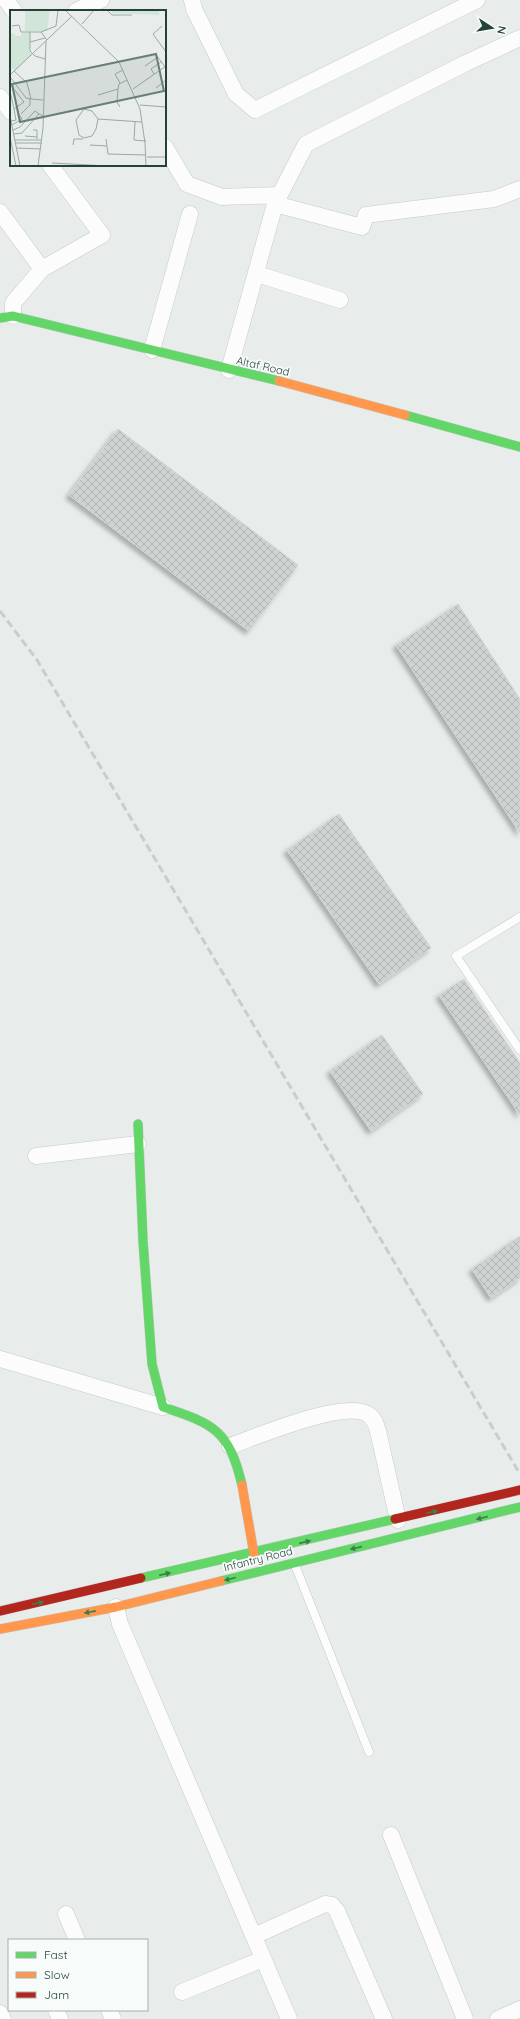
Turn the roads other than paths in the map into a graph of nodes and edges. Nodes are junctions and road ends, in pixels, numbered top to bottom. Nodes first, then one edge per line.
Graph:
1 (6, 0) edge
2 (101, 0) edge
3 (192, 0) edge
4 (477, 0) edge
5 (13, 10) edge
6 (78, 10) edge
7 (520, 38) edge
8 (0, 97) edge
9 (10, 111) edge
10 (166, 149) edge
11 (51, 166) edge
12 (520, 188) edge
13 (277, 200) junction
14 (0, 212) edge
15 (190, 214) dead end
16 (42, 269) junction
17 (257, 274) junction
18 (340, 300) dead end
19 (6, 317) edge
20 (152, 350) junction
21 (230, 370) junction
22 (520, 447) edge
23 (520, 917) edge
24 (520, 1050) edge
25 (138, 1124) dead end
26 (138, 1144) junction
27 (36, 1156) dead end
28 (0, 1359) edge
29 (163, 1407) junction
30 (230, 1446) junction
31 (520, 1490) edge
32 (520, 1507) edge
33 (398, 1520) junction
34 (254, 1554) junction
35 (292, 1554) junction
36 (116, 1607) junction
37 (0, 1612) edge
38 (0, 1629) edge
39 (369, 1752) dead end
40 (390, 1834) dead end
41 (66, 1914) dead end
42 (254, 1936) junction
43 (77, 1939) edge
44 (263, 1959) junction
45 (182, 1992) dead end
46 (520, 2009) edge
47 (0, 2013) edge
48 (3, 2019) edge
49 (289, 2019) edge
50 (384, 2019) edge
51 (465, 2019) edge
52 (498, 2019) edge

1 - 5 street
2 - 6 street
3 - 4 street
7 - 13 street
8 - 9 street
10 - 13 street
11 - 16 street
12 - 13 street
13 - 17 street
14 - 16 street
15 - 20 street
16 - 19 street
17 - 18 street
17 - 21 street
19 - 20 main road, Altaf Road
20 - 21 main road, Altaf Road
21 - 22 main road, Altaf Road
23 - 24 lane
25 - 26 main road
26 - 27 street
26 - 29 main road
28 - 29 street
29 - 30 main road
30 - 33 street
30 - 34 main road
33 -> 31 main road, Infantry Road
32 -> 35 main road, Infantry Road
35 -> 33 main road, Infantry Road
34 - 35 main road, Infantry Road
37 -> 34 main road, Infantry Road
35 -> 36 main road, Infantry Road
35 - 39 lane
36 -> 38 main road, Infantry Road
36 - 42 street
40 - 51 street
41 - 43 street
42 - 44 street
42 - 50 street
44 - 45 street
44 - 49 street
46 - 52 street
47 - 48 street

